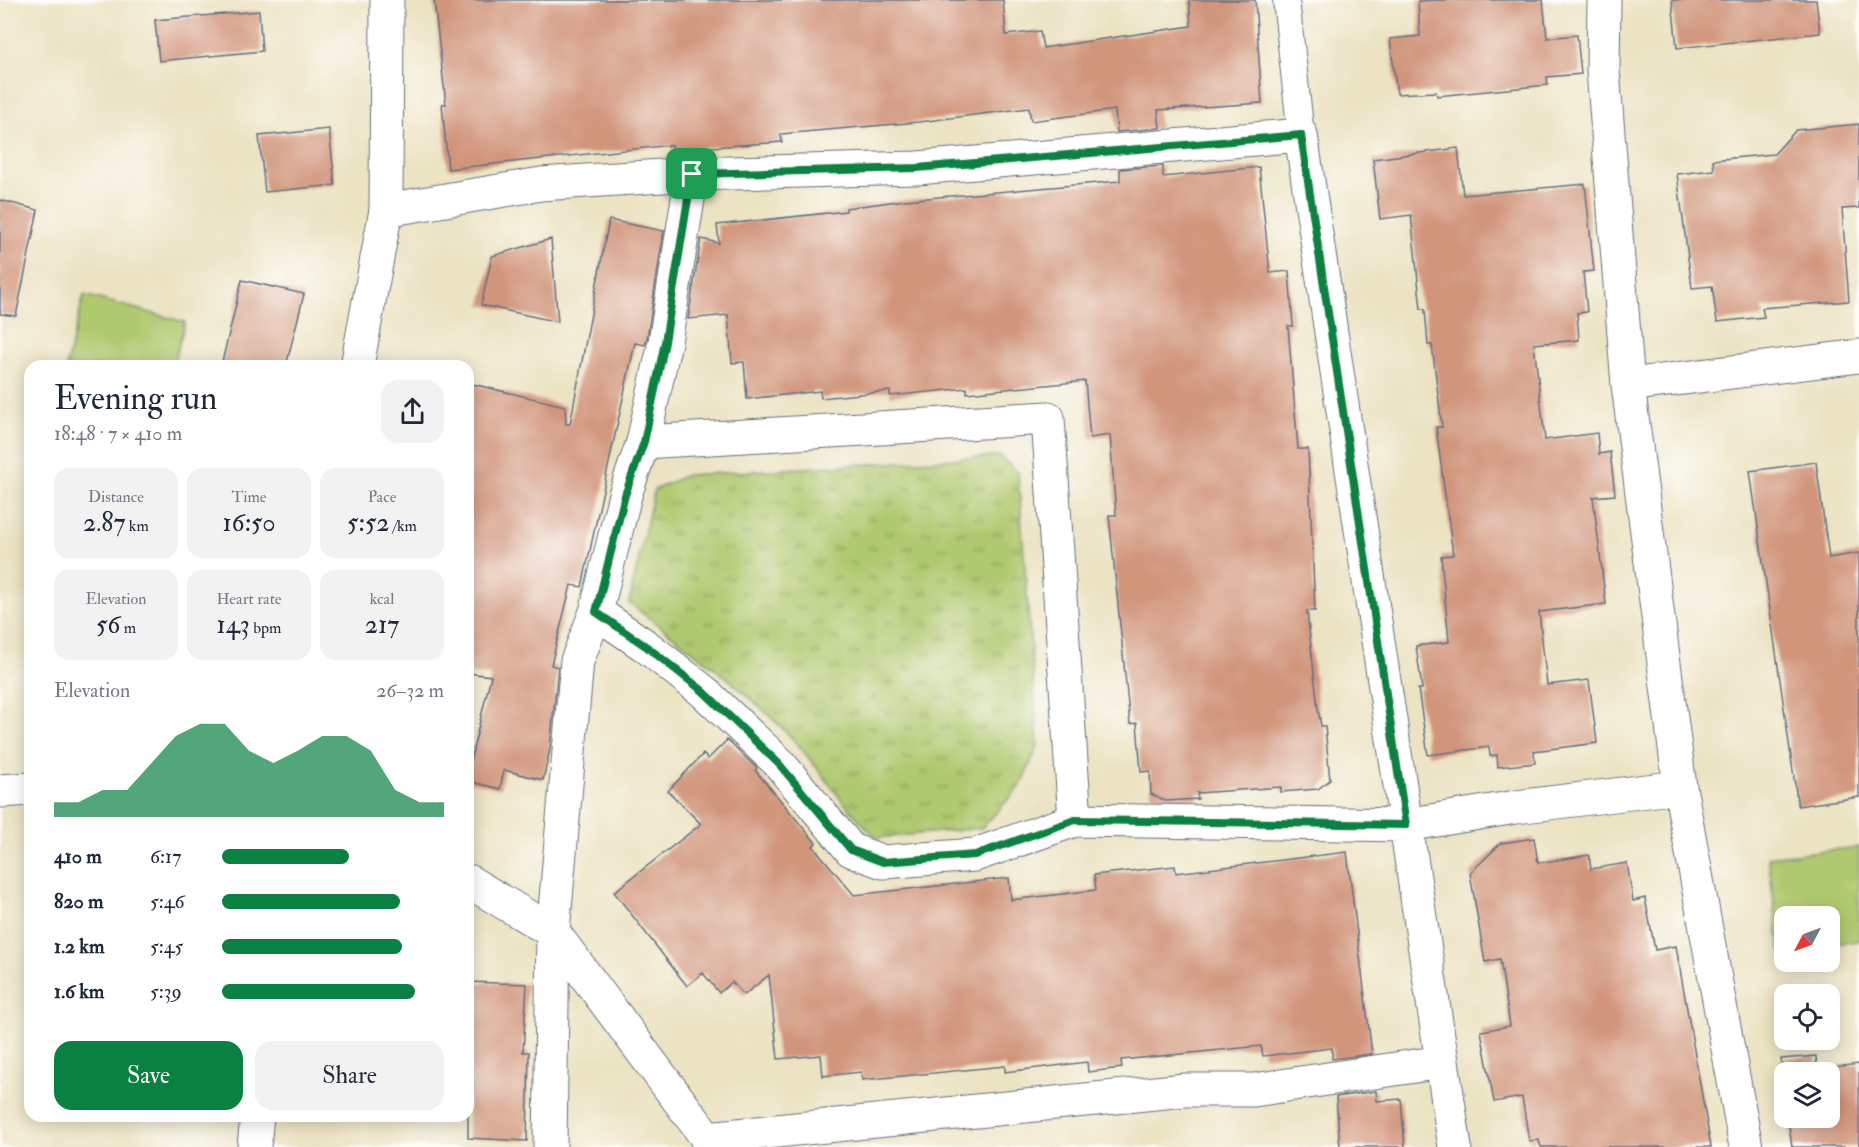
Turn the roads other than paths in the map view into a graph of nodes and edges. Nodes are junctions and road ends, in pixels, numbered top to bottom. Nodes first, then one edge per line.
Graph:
1 (387, 0) edge
2 (1286, 0) edge
3 (1604, 0) edge
4 (1301, 135) junction
5 (692, 174) junction
6 (386, 210) junction
7 (1859, 356) edge
8 (358, 360) edge
9 (1628, 385) junction
10 (644, 442) junction
11 (596, 612) junction
12 (1680, 787) junction
13 (24, 789) edge
14 (0, 791) edge
15 (1075, 820) junction
16 (1406, 825) junction
17 (474, 885) edge
18 (553, 932) junction
19 (1442, 1062) junction
20 (256, 1122) edge
21 (707, 1142) edge
22 (254, 1147) edge
23 (550, 1147) edge
24 (1455, 1147) edge
25 (1746, 1147) edge

1 - 6 street
2 - 4 lane
3 - 9 street
4 - 5 street
4 - 16 street
5 - 6 street
5 - 10 street
6 - 8 street
7 - 9 street
9 - 12 street
10 - 11 street
10 - 15 street
11 - 15 street
11 - 18 street
12 - 16 street
12 - 25 street
13 - 14 street
15 - 16 street
16 - 19 street
17 - 18 street
18 - 21 street
18 - 23 street
19 - 21 street
19 - 24 street
20 - 22 street

